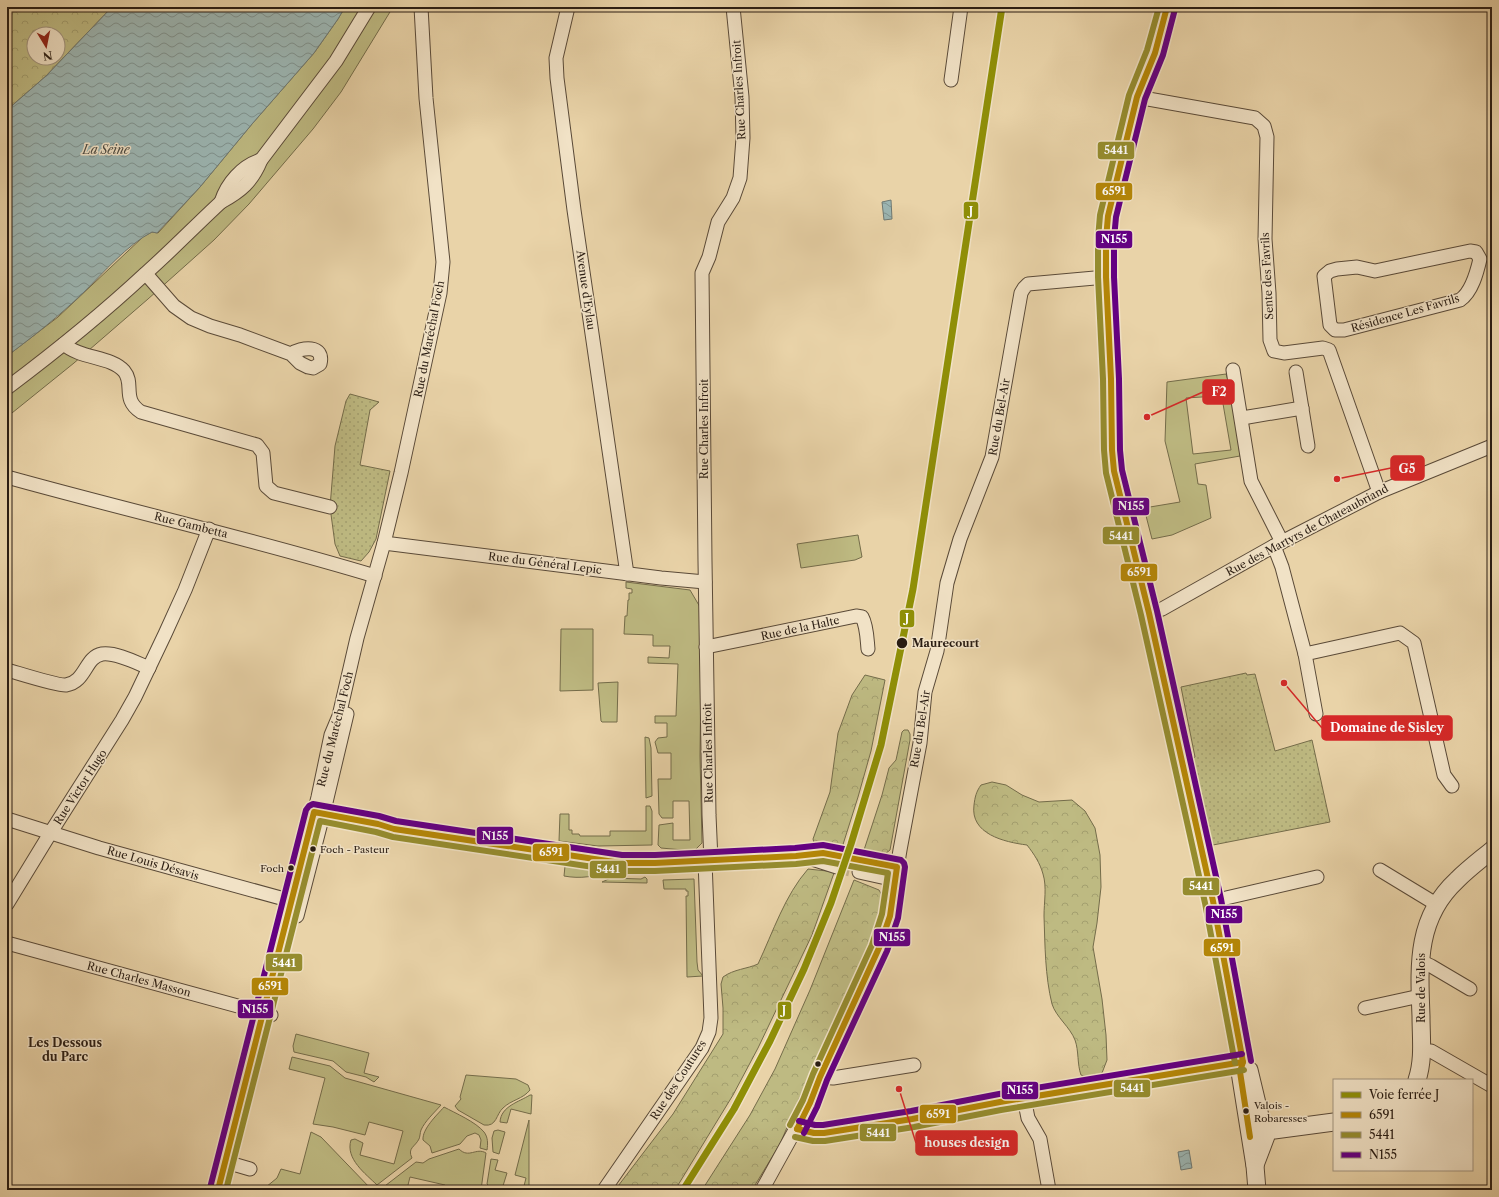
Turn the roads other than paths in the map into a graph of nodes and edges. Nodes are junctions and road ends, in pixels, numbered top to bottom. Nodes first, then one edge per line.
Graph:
1 (369, 7) edge
2 (421, 7) edge
3 (568, 7) edge
4 (733, 7) edge
5 (961, 7) edge
6 (1167, 7) edge
7 (951, 80) dead end
8 (1137, 97) junction
9 (1486, 258) edge
10 (146, 274) junction
11 (1106, 278) junction
12 (64, 344) junction
13 (291, 354) dead end
14 (1233, 370) dead end
15 (1296, 372) dead end
16 (7, 388) edge
17 (1302, 408) junction
18 (1242, 418) junction
19 (1308, 446) dead end
20 (1492, 446) edge
21 (7, 477) edge
22 (1379, 492) junction
23 (330, 507) dead end
24 (209, 529) junction
25 (384, 542) junction
26 (1278, 544) junction
27 (627, 574) junction
28 (375, 576) junction
29 (705, 582) junction
30 (1148, 613) junction
31 (706, 647) junction
32 (868, 649) dead end
33 (1305, 654) junction
34 (149, 668) junction
35 (7, 670) edge
36 (1316, 714) dead end
37 (1452, 786) dead end
38 (319, 814) junction
39 (7, 819) edge
40 (51, 832) junction
41 (1492, 850) edge
42 (708, 860) junction
43 (839, 861) tunnel mouth
44 (861, 866) tunnel mouth
45 (1380, 870) dead end
46 (896, 874) junction
47 (1317, 877) dead end
48 (1213, 901) junction
49 (296, 902) junction
50 (7, 904) edge
51 (1436, 904) junction
52 (7, 944) edge
53 (1420, 961) junction
54 (1470, 989) dead end
55 (1420, 996) junction
56 (1365, 1008) dead end
57 (268, 1014) junction
58 (1421, 1051) junction
59 (1243, 1062) junction
60 (914, 1065) dead end
61 (820, 1077) junction
62 (1417, 1079) edge
63 (1492, 1086) edge
64 (1024, 1098) junction
65 (1333, 1122) edge
66 (797, 1129) junction
67 (1261, 1132) junction
68 (230, 1163) junction
69 (250, 1169) dead end
70 (218, 1190) edge
71 (226, 1190) edge
72 (604, 1190) edge
73 (762, 1190) edge
74 (1049, 1190) edge
75 (1257, 1190) edge

1 - 10 street
2 - 25 street, Rue du Maréchal Foch
3 - 27 street, Avenue d'Eylau
4 - 29 street, Rue Charles Infroit
5 - 7 street
6 - 8 street
8 - 11 street
8 - 22 street, Sente des Favrils
9 - 9 street, Résidence Les Favrils
10 - 12 street
10 - 13 street
11 - 30 street
11 - 46 street, Rue du Bel-Air
12 - 16 street
12 - 23 street
14 - 18 street
15 - 17 street
17 - 18 street
17 - 19 street
18 - 26 street
20 - 22 street, Rue des Martyrs de Chateaubriand
21 - 24 street, Rue Gambetta
22 - 26 street, Rue des Martyrs de Chateaubriand
24 - 28 street, Rue Gambetta
24 - 34 street, Rue Victor Hugo
25 - 27 street, Rue du Général Lepic
25 - 28 street, Rue du Maréchal Foch
26 - 30 street, Rue des Martyrs de Chateaubriand
26 - 33 street
27 - 29 street, Rue du Général Lepic
28 - 38 street, Rue du Maréchal Foch
29 - 31 street, Rue Charles Infroit
30 - 48 street
31 - 32 street, Rue de la Halte
31 - 42 street, Rue Charles Infroit
33 - 36 street
33 - 37 street
34 - 35 street
34 - 40 street, Rue Victor Hugo
38 - 42 street
38 - 49 street, Rue du Maréchal Foch
39 - 40 street, Rue Louis Désavis
40 - 49 street, Rue Louis Désavis
40 - 50 street, Rue Victor Hugo
41 - 51 street, Rue de Valois
42 - 43 street
42 - 72 street, Rue des Coutures
44 - 46 street
45 - 51 street
46 - 61 street, Rue du Bel-Air
47 - 48 street
48 - 59 street
49 - 57 street, Rue du Maréchal Foch
51 - 53 street, Rue de Valois
52 - 57 street, Rue Charles Masson
53 - 54 street
53 - 55 street, Rue de Valois
55 - 56 street
55 - 58 street, Rue de Valois
57 - 68 street, Rue du Maréchal Foch
58 - 62 street, Rue de Valois
58 - 63 street
59 - 64 street
59 - 67 street
60 - 61 street
61 - 66 street, Rue du Bel-Air
64 - 66 street
64 - 74 street
65 - 67 street
66 - 73 street, Rue du Bel-Air
67 - 75 street
68 - 69 street
68 - 70 street, Rue du Maréchal Foch
68 - 71 street, Rue du Maréchal Foch

